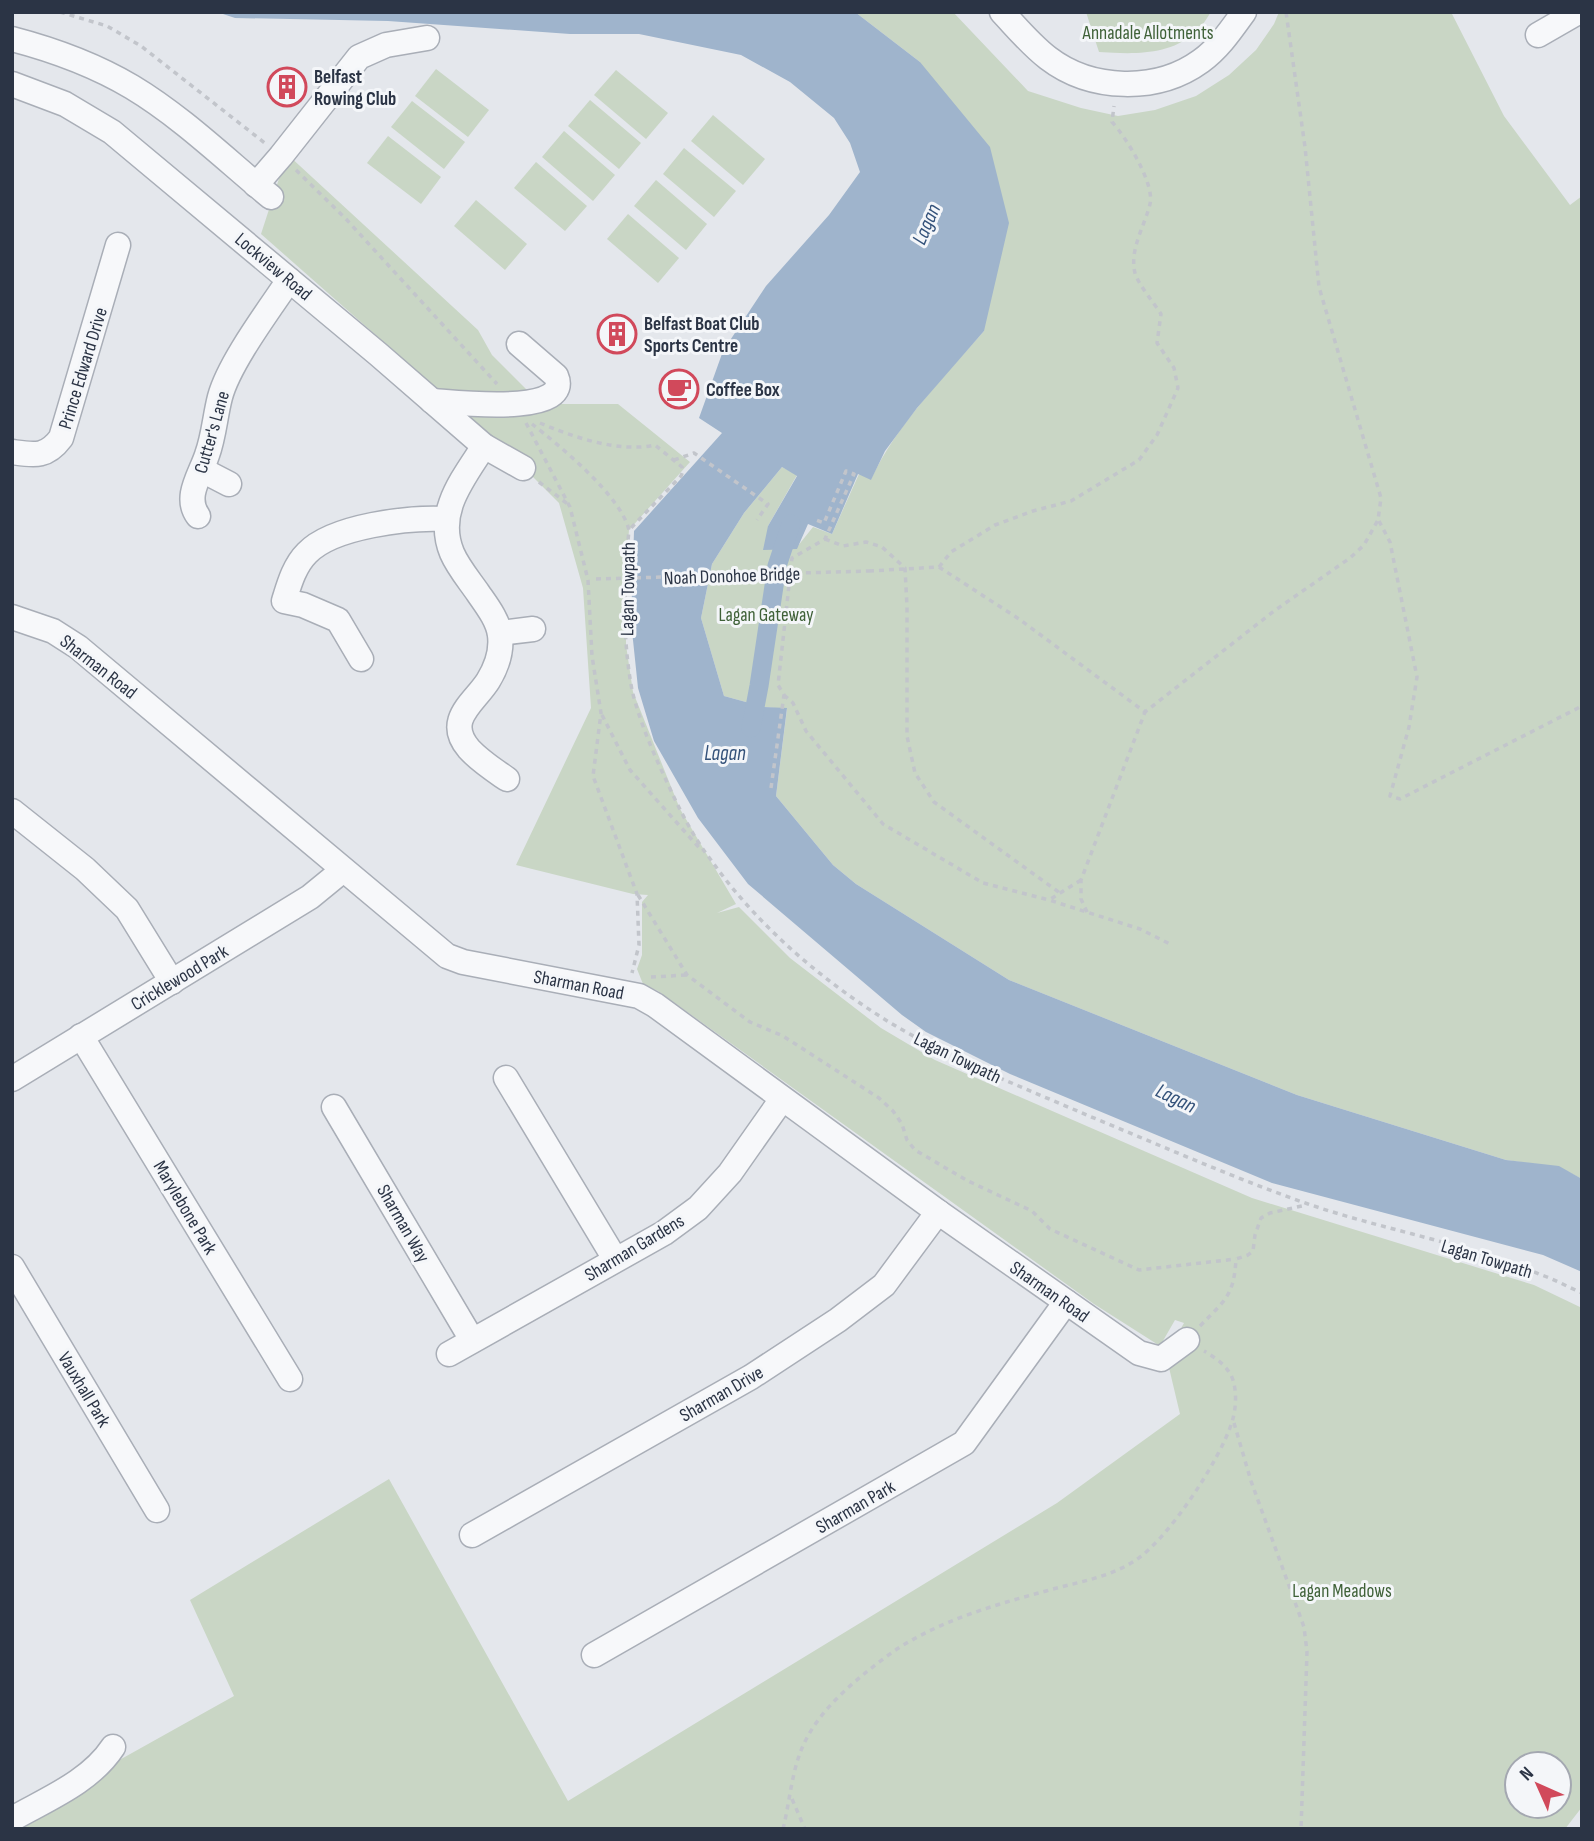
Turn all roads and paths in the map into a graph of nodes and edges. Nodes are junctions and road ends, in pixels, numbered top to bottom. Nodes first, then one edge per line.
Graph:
1 (60, 12) edge
2 (1002, 12) edge
3 (1244, 12) edge
4 (1286, 12) edge
5 (1578, 12) edge
6 (1538, 34) dead end
7 (427, 38) dead end
8 (12, 39) edge
9 (12, 84) edge
10 (1114, 106) dead end
11 (281, 156) junction
12 (118, 245) dead end
13 (289, 280) junction
14 (519, 344) dead end
15 (432, 401) junction
16 (519, 409) junction
17 (484, 446) junction
18 (12, 452) edge
19 (674, 460) junction
20 (523, 468) joint
21 (202, 470) junction
22 (229, 484) dead end
23 (570, 507) junction
24 (198, 516) dead end
25 (446, 519) junction
26 (813, 519) dead end
27 (757, 520) dead end
28 (1378, 520) junction
29 (629, 530) junction
30 (825, 539) junction
31 (939, 567) junction
32 (905, 568) junction
33 (588, 580) junction
34 (12, 617) edge
35 (533, 629) dead end
36 (500, 632) junction
37 (361, 659) dead end
38 (784, 695) junction
39 (1582, 706) edge
40 (1145, 712) junction
41 (601, 713) junction
42 (507, 779) dead end
43 (771, 788) dead end
44 (12, 811) edge
45 (709, 859) junction
46 (343, 870) junction
47 (1081, 880) junction
48 (1060, 893) junction
49 (637, 894) junction
50 (1049, 900) junction
51 (1087, 912) junction
52 (1172, 945) dead end
53 (687, 975) junction
54 (172, 982) junction
55 (628, 985) junction
56 (81, 1037) junction
57 (506, 1078) dead end
58 (12, 1079) edge
59 (782, 1098) junction
60 (334, 1107) dead end
61 (1308, 1204) junction
62 (939, 1212) junction
63 (615, 1259) junction
64 (1236, 1259) junction
65 (12, 1267) edge
66 (1582, 1293) edge
67 (1066, 1302) junction
68 (472, 1340) junction
69 (1187, 1340) junction
70 (449, 1354) dead end
71 (290, 1379) dead end
72 (1233, 1421) junction
73 (157, 1510) dead end
74 (472, 1535) dead end
75 (594, 1655) dead end
76 (113, 1747) dead end
77 (791, 1797) junction
78 (12, 1819) edge
79 (783, 1829) edge
80 (805, 1829) edge
81 (1301, 1829) edge

1 - 11 path
2 - 3 street
4 - 28 path
5 - 6 street
7 - 11 street
8 - 11 street
9 - 13 street, Lockview Road
10 - 31 path
11 - 16 path
12 - 18 street, Prince Edward Drive
13 - 15 street, Lockview Road
13 - 21 street, Cutter's Lane
14 - 16 street
15 - 16 street
15 - 17 street, Lockview Road
16 - 19 path
16 - 23 path
16 - 29 path
17 - 20 street, Lockview Road
17 - 25 street
19 - 27 path
19 - 29 path
20 - 23 path
21 - 22 street
21 - 24 street, Cutter's Lane
23 - 33 path
25 - 36 street
25 - 37 street
26 - 30 path
28 - 39 path
28 - 40 path
29 - 45 path, Lagan Towpath
30 - 32 path
30 - 38 path
31 - 32 path, Noah Donohoe Bridge
31 - 40 path
32 - 33 path, Noah Donohoe Bridge, bridge
32 - 48 path
33 - 41 path
34 - 46 street, Sharman Road
35 - 36 street
36 - 42 street
38 - 43 path
38 - 50 path
40 - 47 path
41 - 45 path
41 - 49 path
44 - 54 street
45 - 61 path, Lagan Towpath
46 - 54 street, Cricklewood Park
46 - 55 street, Sharman Road
47 - 48 path
47 - 51 path
48 - 50 path
49 - 53 path
49 - 55 path
50 - 51 path
51 - 52 path
53 - 55 path
53 - 64 path
54 - 56 street, Cricklewood Park
55 - 59 street, Sharman Road
56 - 58 street, Cricklewood Park
56 - 71 street, Marylebone Park
57 - 63 street
59 - 62 street, Sharman Road
59 - 63 street, Sharman Gardens
60 - 68 street, Sharman Way
61 - 64 path
61 - 66 path, Lagan Towpath
62 - 67 street, Sharman Road
62 - 74 street, Sharman Drive
63 - 68 street, Sharman Gardens
64 - 69 path
65 - 73 street, Vauxhall Park
67 - 69 street, Sharman Road
67 - 75 street, Sharman Park
68 - 70 street, Sharman Gardens
69 - 72 path
72 - 77 path
72 - 81 path
76 - 78 street
77 - 79 path
77 - 80 path

